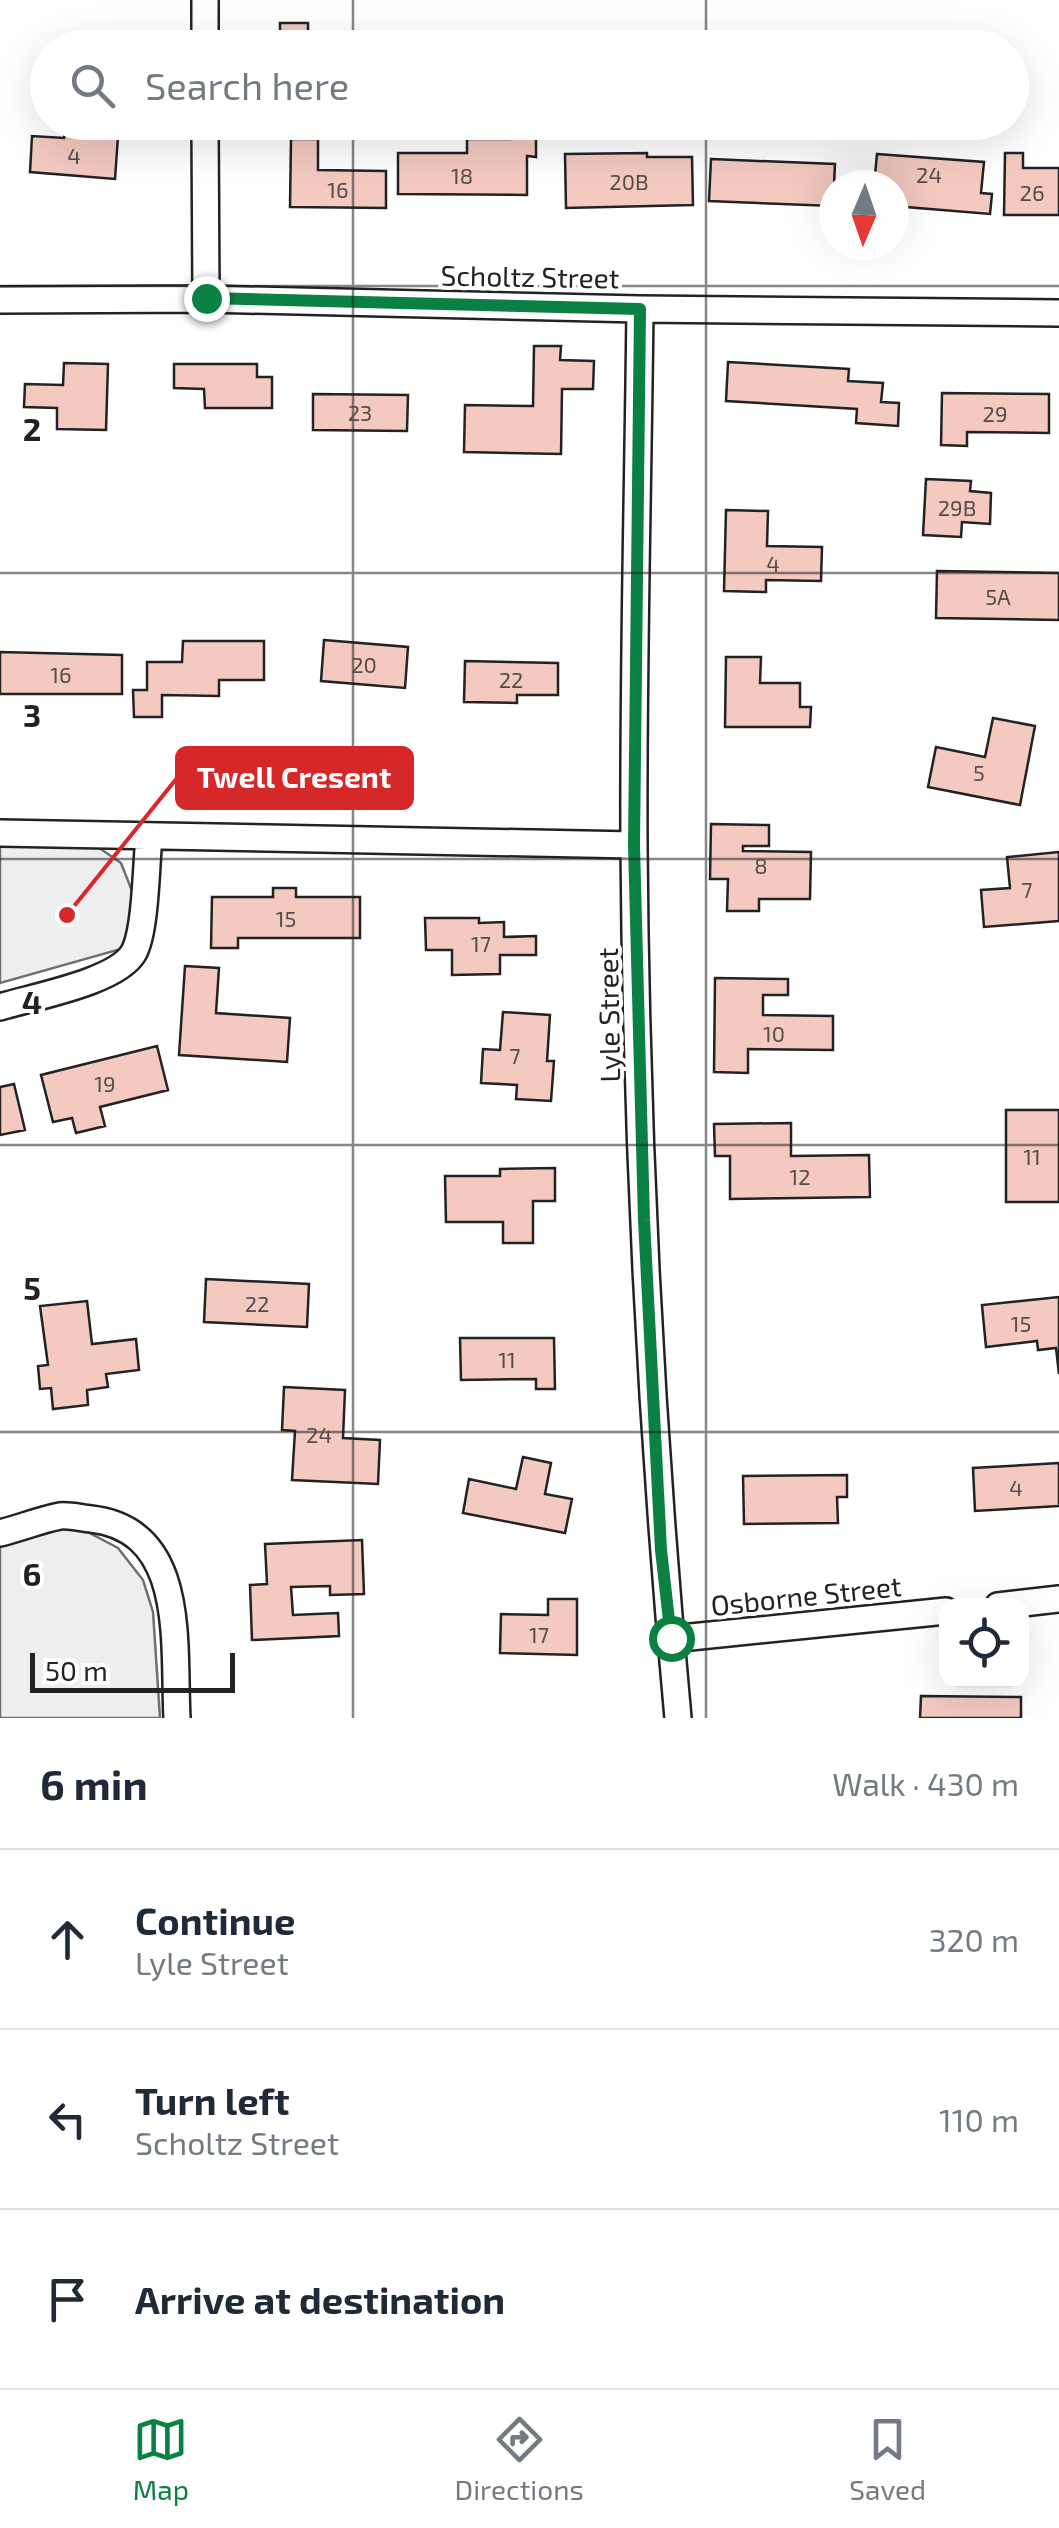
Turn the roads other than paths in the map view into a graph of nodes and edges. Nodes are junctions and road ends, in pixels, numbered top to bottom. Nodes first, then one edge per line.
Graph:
1 (205, 0) edge
2 (205, 30) edge
3 (205, 140) edge
4 (206, 298) junction
5 (0, 300) edge
6 (640, 309) junction
7 (1059, 313) edge
8 (0, 832) edge
9 (149, 837) junction
10 (634, 845) junction
11 (0, 1007) edge
12 (0, 1533) edge
13 (1059, 1598) edge
14 (1029, 1602) edge
15 (939, 1612) edge
16 (671, 1638) junction
17 (176, 1718) edge
18 (678, 1718) edge

1 - 2 street
3 - 4 street
4 - 5 street, Scholtz Street
4 - 6 street, Scholtz Street
6 - 7 street, Scholtz Street
6 - 10 street, Lyle Street
8 - 9 street
9 - 10 street
9 - 11 street
10 - 16 street, Lyle Street
12 - 17 street
13 - 14 street
15 - 16 street, Osborne Street
16 - 18 street, Lyle Street

